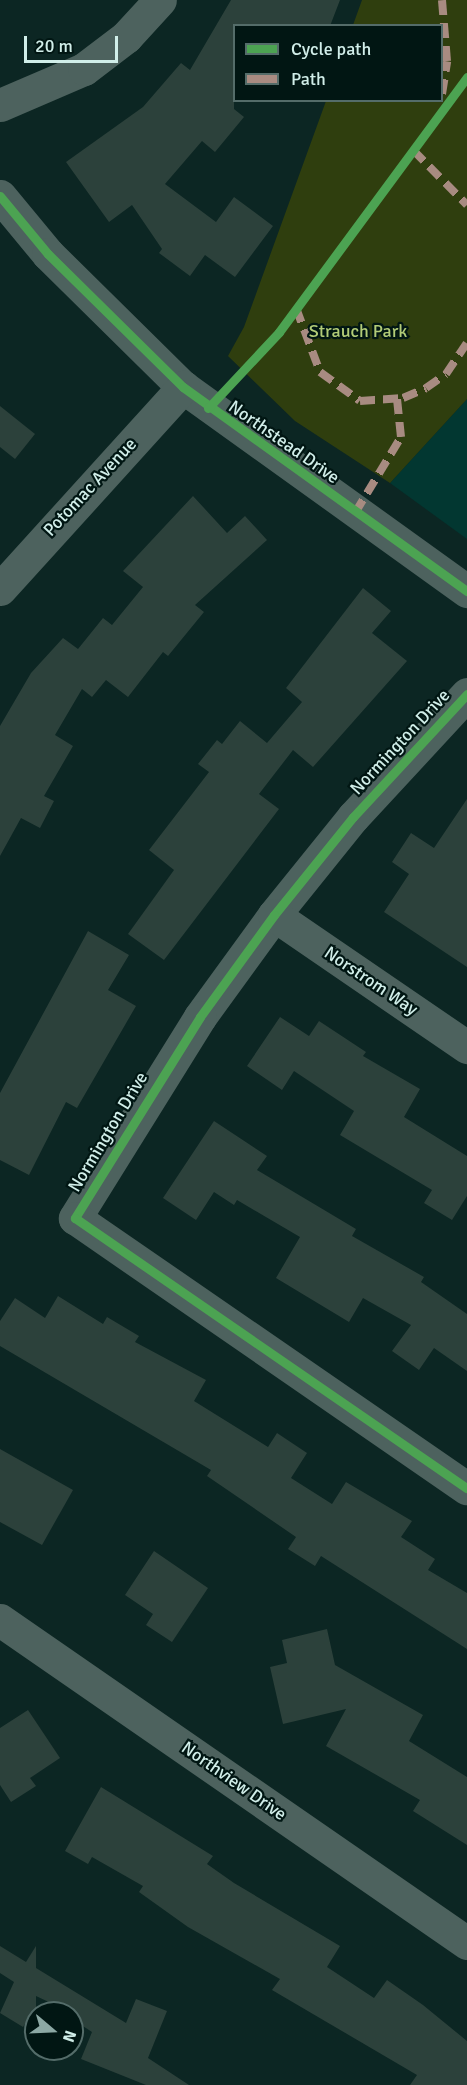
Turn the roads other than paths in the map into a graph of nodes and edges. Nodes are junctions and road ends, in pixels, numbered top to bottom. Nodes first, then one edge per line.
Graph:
1 (160, 0) edge
2 (0, 105) edge
3 (0, 196) edge
4 (183, 387) junction
5 (0, 589) edge
6 (467, 591) edge
7 (467, 694) edge
8 (274, 915) junction
9 (467, 1047) edge
10 (467, 1488) edge
11 (0, 1620) edge
12 (467, 1942) edge

1 - 2 street
3 - 4 street, Northstead Drive
4 - 5 street, Potomac Avenue
4 - 6 street, Northstead Drive
7 - 8 street, Normington Drive
8 - 9 street, Norstrom Way
8 - 10 street, Normington Drive
11 - 12 street, Northview Drive

